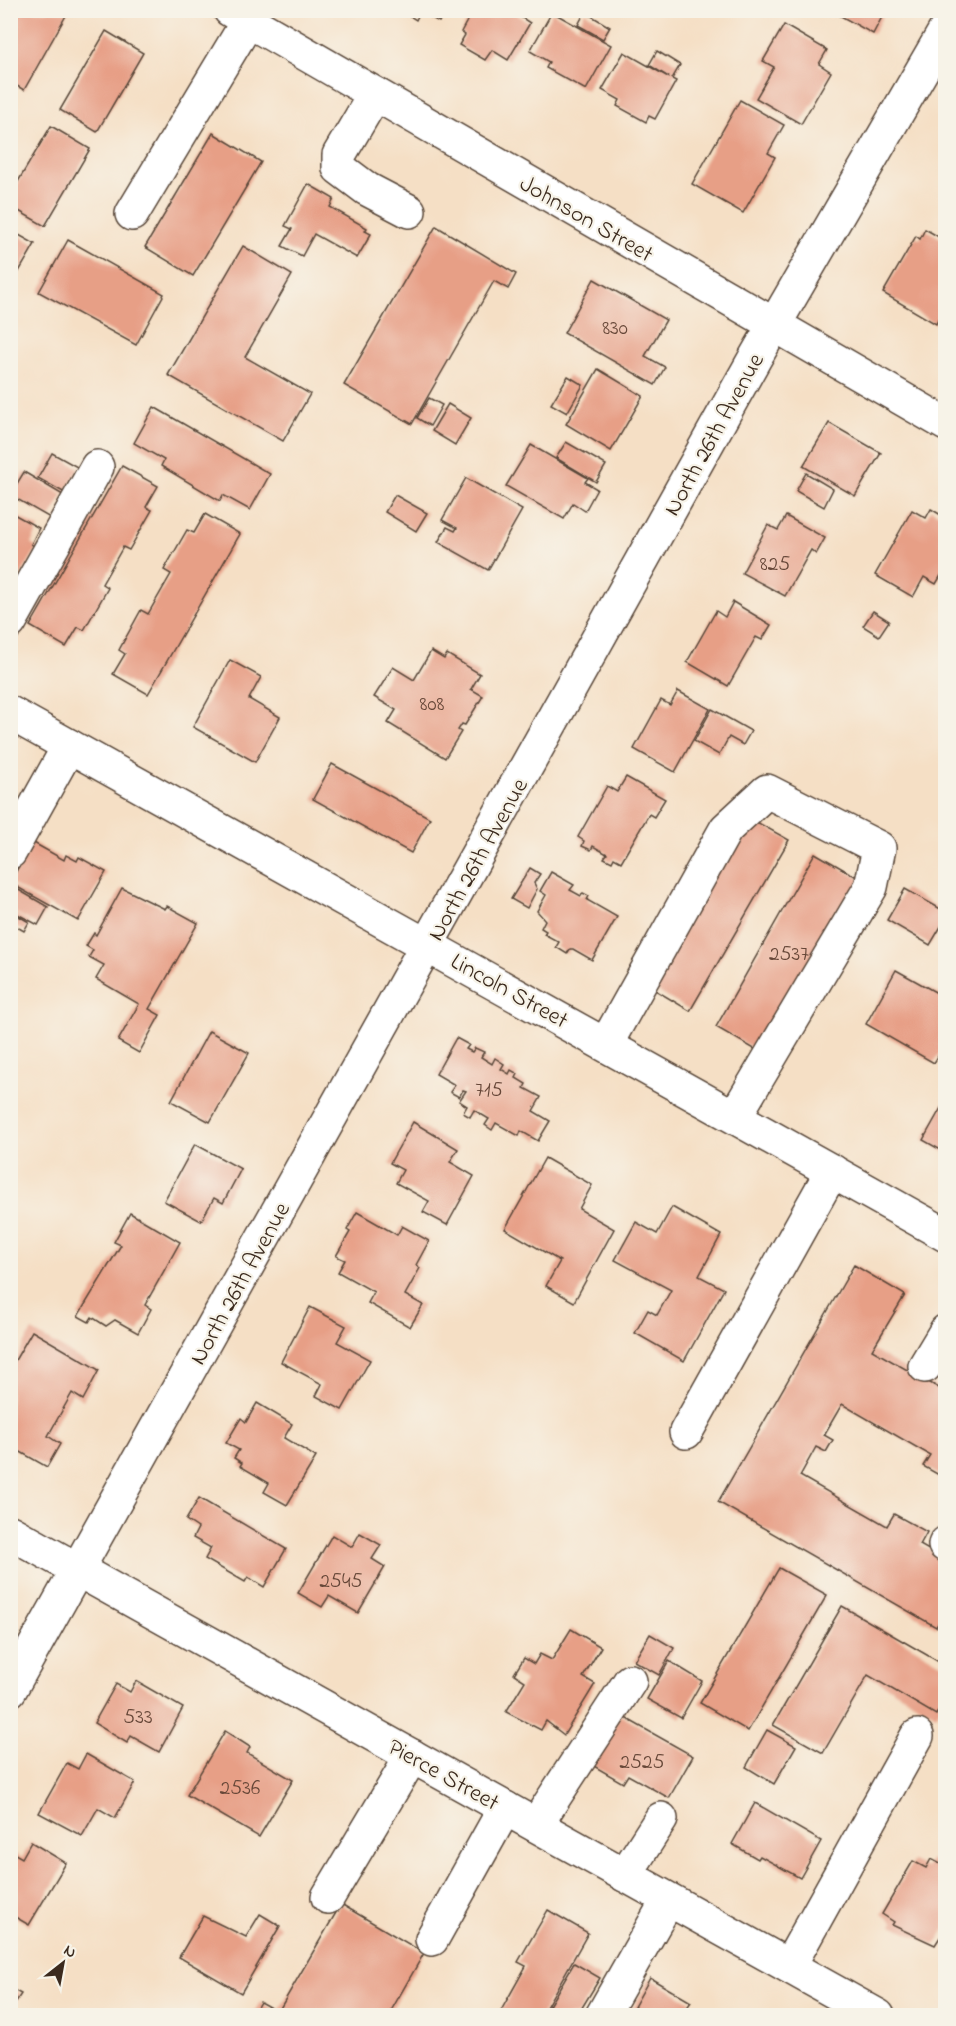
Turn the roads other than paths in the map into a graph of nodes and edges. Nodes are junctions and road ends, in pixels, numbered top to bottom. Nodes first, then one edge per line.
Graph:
1 (239, 16) edge
2 (945, 29) edge
3 (375, 94) junction
4 (408, 211) dead end
5 (132, 214) dead end
6 (773, 326) junction
7 (945, 424) edge
8 (98, 467) dead end
9 (10, 622) edge
10 (10, 713) edge
11 (69, 746) junction
12 (10, 852) edge
13 (429, 944) junction
14 (606, 1044) junction
15 (735, 1116) junction
16 (832, 1171) junction
17 (945, 1235) edge
18 (945, 1331) edge
19 (925, 1366) dead end
20 (686, 1432) dead end
21 (10, 1532) edge
22 (78, 1569) junction
23 (630, 1681) dead end
24 (10, 1690) edge
25 (917, 1736) dead end
26 (412, 1756) junction
27 (505, 1808) junction
28 (662, 1819) dead end
29 (536, 1825) junction
30 (625, 1875) junction
31 (328, 1897) dead end
32 (668, 1900) junction
33 (432, 1939) dead end
34 (789, 1966) junction
35 (602, 2016) edge
36 (878, 2016) edge

1 - 3 street, Johnson Street
1 - 5 street
2 - 6 street, North 26th Avenue
3 - 4 street
3 - 6 street, Johnson Street
6 - 7 street, Johnson Street
6 - 13 street, North 26th Avenue
8 - 9 street
10 - 11 street, Lincoln Street
11 - 12 street
11 - 13 street, Lincoln Street
13 - 14 street, Lincoln Street
13 - 22 street, North 26th Avenue
14 - 15 street, Lincoln Street
14 - 15 street
15 - 16 street, Lincoln Street
16 - 17 street, Lincoln Street
16 - 20 street
18 - 19 street
21 - 22 street, Pierce Street
22 - 24 street, North 26th Avenue
22 - 26 street, Pierce Street
23 - 29 street
25 - 34 street
26 - 27 street, Pierce Street
26 - 31 street
27 - 29 street, Pierce Street
27 - 33 street
28 - 30 street
29 - 30 street, Pierce Street
30 - 32 street, Pierce Street
32 - 34 street, Pierce Street
32 - 35 street
34 - 36 street, Pierce Street

